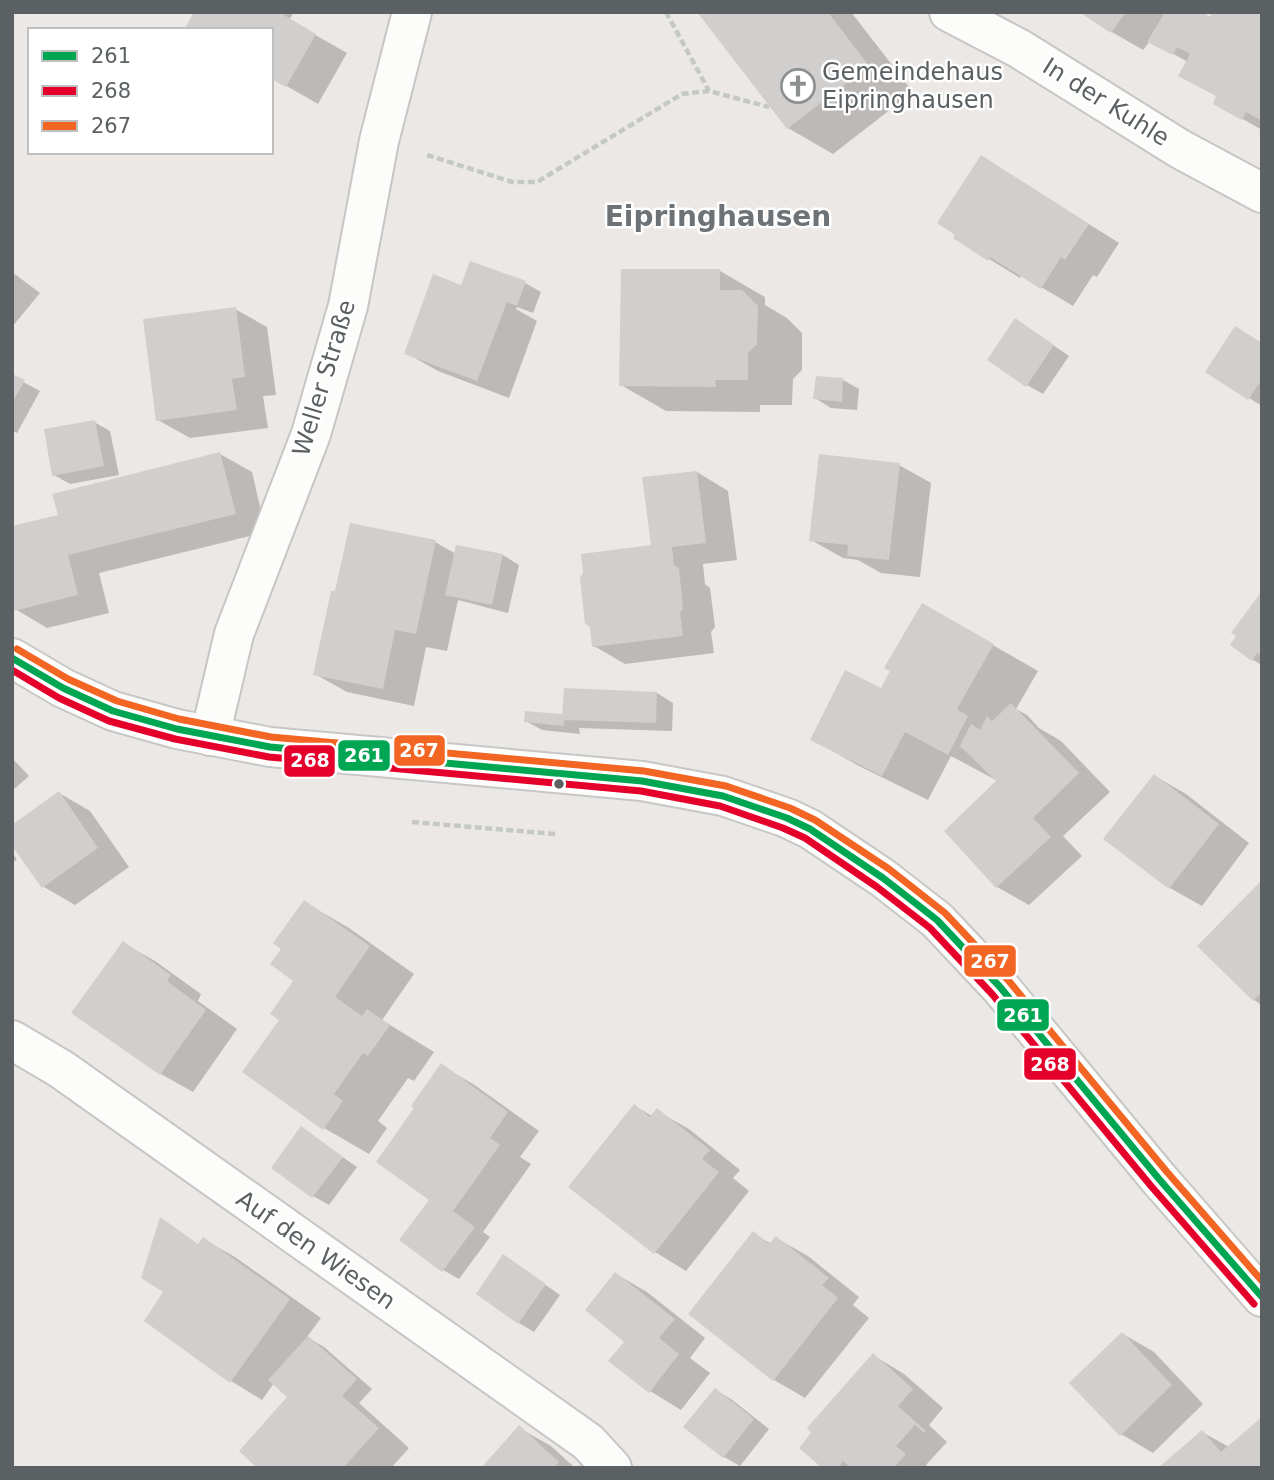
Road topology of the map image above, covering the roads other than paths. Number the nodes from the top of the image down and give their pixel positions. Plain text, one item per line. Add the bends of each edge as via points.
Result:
1 (412, 12) edge
2 (949, 12) edge
3 (1262, 193) edge
4 (12, 658) edge
5 (210, 736) junction
6 (12, 1041) edge
7 (1262, 1297) edge
8 (612, 1468) edge

1 - 5 street, Weller Straße via 379,141 348,306 311,434 234,634
2 - 3 street, In der Kuhle via 1020,49 1180,149
4 - 5 street via 113,711
5 - 7 street via 270,747 642,781 723,796 810,829 883,878 945,928
6 - 8 street, Auf den Wiesen via 61,1069 577,1434

